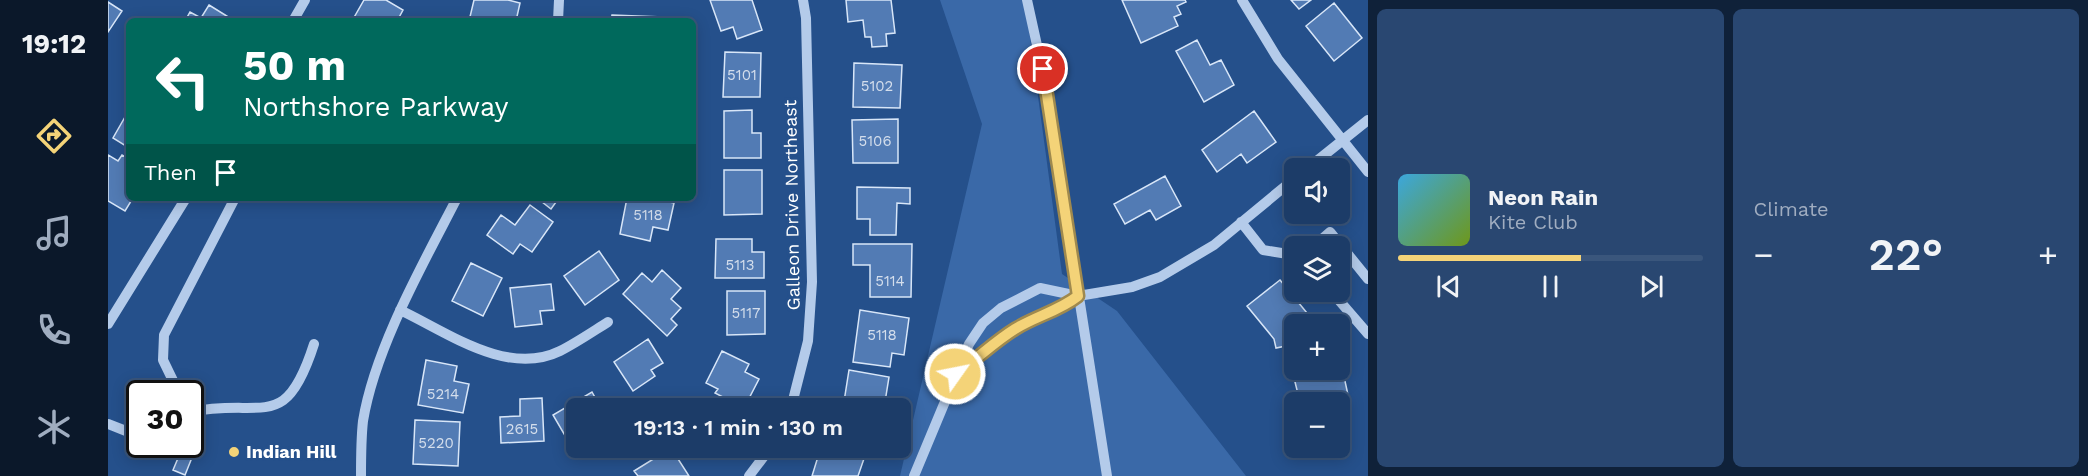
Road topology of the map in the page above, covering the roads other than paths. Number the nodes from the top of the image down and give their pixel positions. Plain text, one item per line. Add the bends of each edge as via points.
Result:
1 (305, 0) edge
2 (559, 0) edge
3 (803, 0) edge
4 (1027, 0) edge
5 (1242, 0) edge
6 (294, 18) edge
7 (558, 18) edge
8 (1368, 120) edge
9 (1343, 140) junction
10 (1320, 158) edge
11 (1368, 172) edge
12 (1284, 187) edge
13 (184, 201) edge
14 (233, 201) edge
15 (455, 201) edge
16 (1241, 222) junction
17 (1284, 253) edge
18 (1350, 257) edge
19 (1368, 279) edge
20 (1078, 296) junction
21 (1340, 302) edge
22 (400, 310) junction
23 (608, 322) dead end
24 (108, 324) edge
25 (1368, 334) edge
26 (314, 344) dead end
27 (955, 374) junction
28 (173, 380) edge
29 (794, 398) edge
30 (204, 410) edge
31 (108, 424) edge
32 (126, 431) edge
33 (762, 458) edge
34 (361, 476) edge
35 (748, 476) edge
36 (914, 476) edge
37 (1107, 476) edge

1 - 6 street
2 - 7 street
3 - 29 street, Galleon Drive Northeast via 812,282 808,341
4 - 20 street via 1046,86
5 - 9 street via 1278,59
8 - 9 street
9 - 10 street
9 - 11 street
12 - 16 street
13 - 24 street
14 - 28 street via 164,335 164,360
15 - 22 street
16 - 17 street via 1263,250
16 - 20 street via 1160,278
18 - 19 street
20 - 27 street via 1017,328
20 - 27 street via 1040,288 1018,297 983,323
20 - 37 street
21 - 25 street
22 - 23 street via 497,355 529,359 559,352
22 - 34 street via 370,392 362,431
26 - 30 street via 301,382 276,406
27 - 36 street
31 - 32 street
33 - 35 street

